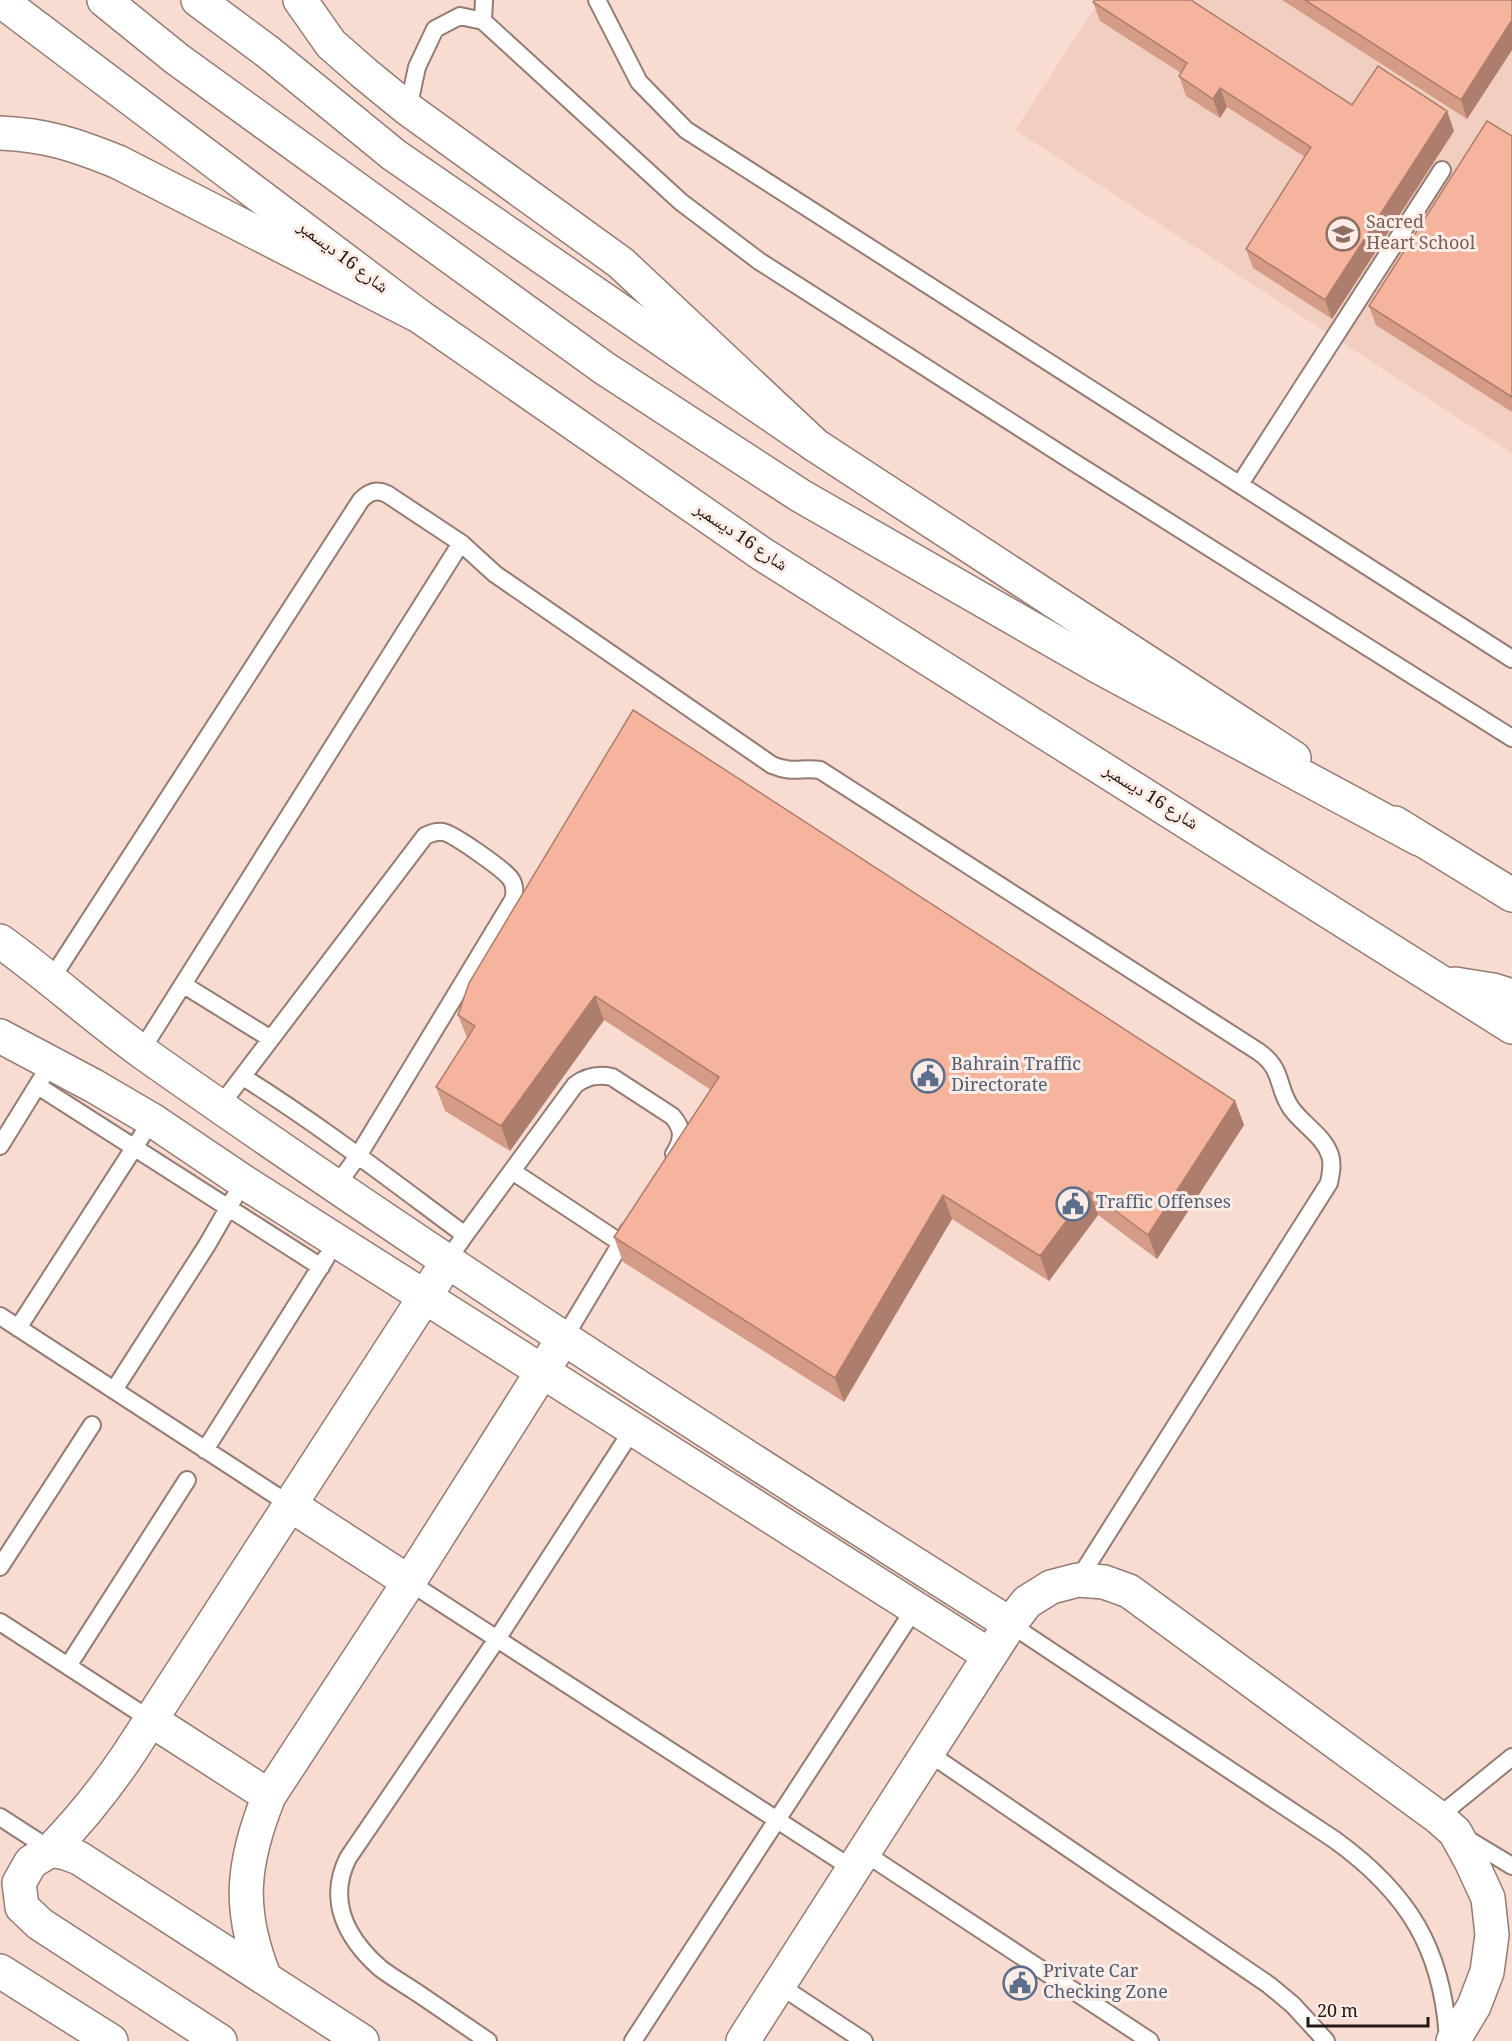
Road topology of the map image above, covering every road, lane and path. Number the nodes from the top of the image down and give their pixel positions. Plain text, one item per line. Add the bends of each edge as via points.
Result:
1 (0, 0) edge
2 (104, 0) edge
3 (198, 0) edge
4 (300, 0) edge
5 (484, 0) edge
6 (597, 0) edge
7 (483, 21) junction
8 (408, 109) junction
9 (0, 133) edge
10 (1442, 170) dead end
11 (419, 316) junction
12 (814, 445) junction
13 (1240, 484) junction
14 (461, 543) junction
15 (1512, 658) edge
16 (1512, 738) edge
17 (1419, 839) junction
18 (1512, 895) edge
19 (0, 941) edge
20 (50, 981) junction
21 (1442, 982) junction
22 (184, 985) junction
23 (1512, 996) edge
24 (1512, 1027) edge
25 (0, 1036) edge
26 (271, 1039) junction
27 (141, 1051) junction
28 (45, 1074) junction
29 (243, 1077) junction
30 (220, 1106) junction
31 (152, 1120) junction
32 (0, 1146) edge
33 (191, 1146) junction
34 (135, 1148) junction
35 (358, 1156) junction
36 (667, 1167) edge
37 (513, 1171) junction
38 (337, 1185) junction
39 (236, 1194) junction
40 (638, 1214) edge
41 (621, 1243) junction
42 (456, 1248) junction
43 (329, 1253) junction
44 (424, 1296) junction
45 (0, 1317) edge
46 (18, 1328) junction
47 (564, 1338) junction
48 (542, 1372) junction
49 (114, 1390) junction
50 (92, 1425) dead end
51 (633, 1429) junction
52 (205, 1450) junction
53 (187, 1480) dead end
54 (795, 1487) junction
55 (289, 1504) junction
56 (775, 1519) junction
57 (0, 1567) edge
58 (1078, 1580) junction
59 (409, 1582) junction
60 (915, 1608) junction
61 (0, 1622) edge
62 (1010, 1624) junction
63 (497, 1639) junction
64 (989, 1655) junction
65 (68, 1666) junction
66 (151, 1720) junction
67 (927, 1752) junction
68 (1512, 1757) edge
69 (269, 1796) junction
70 (0, 1817) edge
71 (777, 1820) junction
72 (1447, 1824) junction
73 (51, 1850) junction
74 (858, 1860) junction
75 (1512, 1866) edge
76 (0, 1971) edge
77 (265, 1978) junction
78 (779, 1985) junction
79 (111, 2041) edge
80 (220, 2041) edge
81 (363, 2041) edge
82 (488, 2041) edge
83 (633, 2041) edge
84 (742, 2041) edge
85 (864, 2041) edge
86 (1150, 2041) edge
87 (1326, 2041) edge
88 (1448, 2041) edge
89 (1453, 2041) edge

1 - 11 street, شارع 16 ديسمبر
2 - 17 street via 177,59 595,361 801,496 1100,667
3 - 12 street via 394,155
4 - 8 street via 331,44
5 - 7 lane
6 - 13 lane via 639,81 686,130
7 - 8 lane via 460,16 435,29 417,67
7 - 16 lane via 681,202 759,261
8 - 12 street via 621,263
9 - 11 street via 32,135 76,145 118,162
10 - 13 lane
11 - 21 street, شارع 16 ديسمبر via 762,554
12 - 17 street
13 - 15 lane
14 - 20 lane via 387,494 373,491 366,495
14 - 22 lane
14 - 58 lane via 495,574 772,765 792,771 820,770 1259,1052 1276,1069 1291,1108 1325,1145 1331,1158 1329,1183
17 - 18 street
19 - 20 street
20 - 27 street
21 - 23 street
21 - 24 street, شارع 16 ديسمبر
22 - 26 lane
22 - 27 lane
25 - 28 street
26 - 29 lane
26 - 35 lane via 426,836 434,831 449,834 510,878 515,892 513,900
27 - 30 street
28 - 31 street
28 - 32 lane
28 - 34 lane
29 - 30 lane
29 - 35 lane
30 - 33 street
30 - 38 street
31 - 33 street
31 - 34 lane
33 - 39 street
34 - 39 lane
34 - 46 lane
35 - 38 lane
35 - 42 lane
36 - 37 lane via 681,1140 678,1122 612,1077 602,1075 575,1085
37 - 41 lane
37 - 42 lane
38 - 42 street
39 - 43 street
39 - 49 lane
40 - 41 lane
41 - 47 lane
42 - 44 street
42 - 47 street
43 - 44 street
43 - 52 lane
44 - 48 street
44 - 55 street
45 - 46 lane
46 - 49 lane
47 - 48 street
47 - 54 street
48 - 51 street
48 - 59 street
49 - 52 lane
50 - 57 lane
51 - 56 street
51 - 63 lane
52 - 55 lane
53 - 65 lane
54 - 56 street
54 - 62 street
55 - 59 street
55 - 66 street
56 - 60 street
58 - 62 street via 1051,1587 1027,1602
58 - 72 street via 1104,1581 1129,1591
59 - 63 lane
59 - 69 street
60 - 64 street
60 - 71 lane
61 - 65 lane
62 - 64 street
62 - 88 lane via 1364,1861 1410,1914 1427,1945 1439,1978
63 - 71 lane
63 - 82 lane via 348,1858 338,1888 344,1920 380,1968
64 - 67 street
65 - 66 lane
66 - 69 street
66 - 73 street via 105,1788
67 - 74 street
67 - 87 lane via 1269,1985
68 - 72 lane
69 - 77 street via 249,1854 245,1886 253,1950
70 - 73 lane
71 - 74 lane
71 - 83 lane
72 - 75 lane
72 - 89 street via 1472,1862 1488,1898 1492,1935 1487,1972 1474,2006
73 - 77 street via 79,1858
73 - 80 street via 31,1862 19,1883 22,1907 40,1924
74 - 78 street
74 - 86 lane
76 - 79 street
77 - 81 street
78 - 84 street
78 - 85 lane

